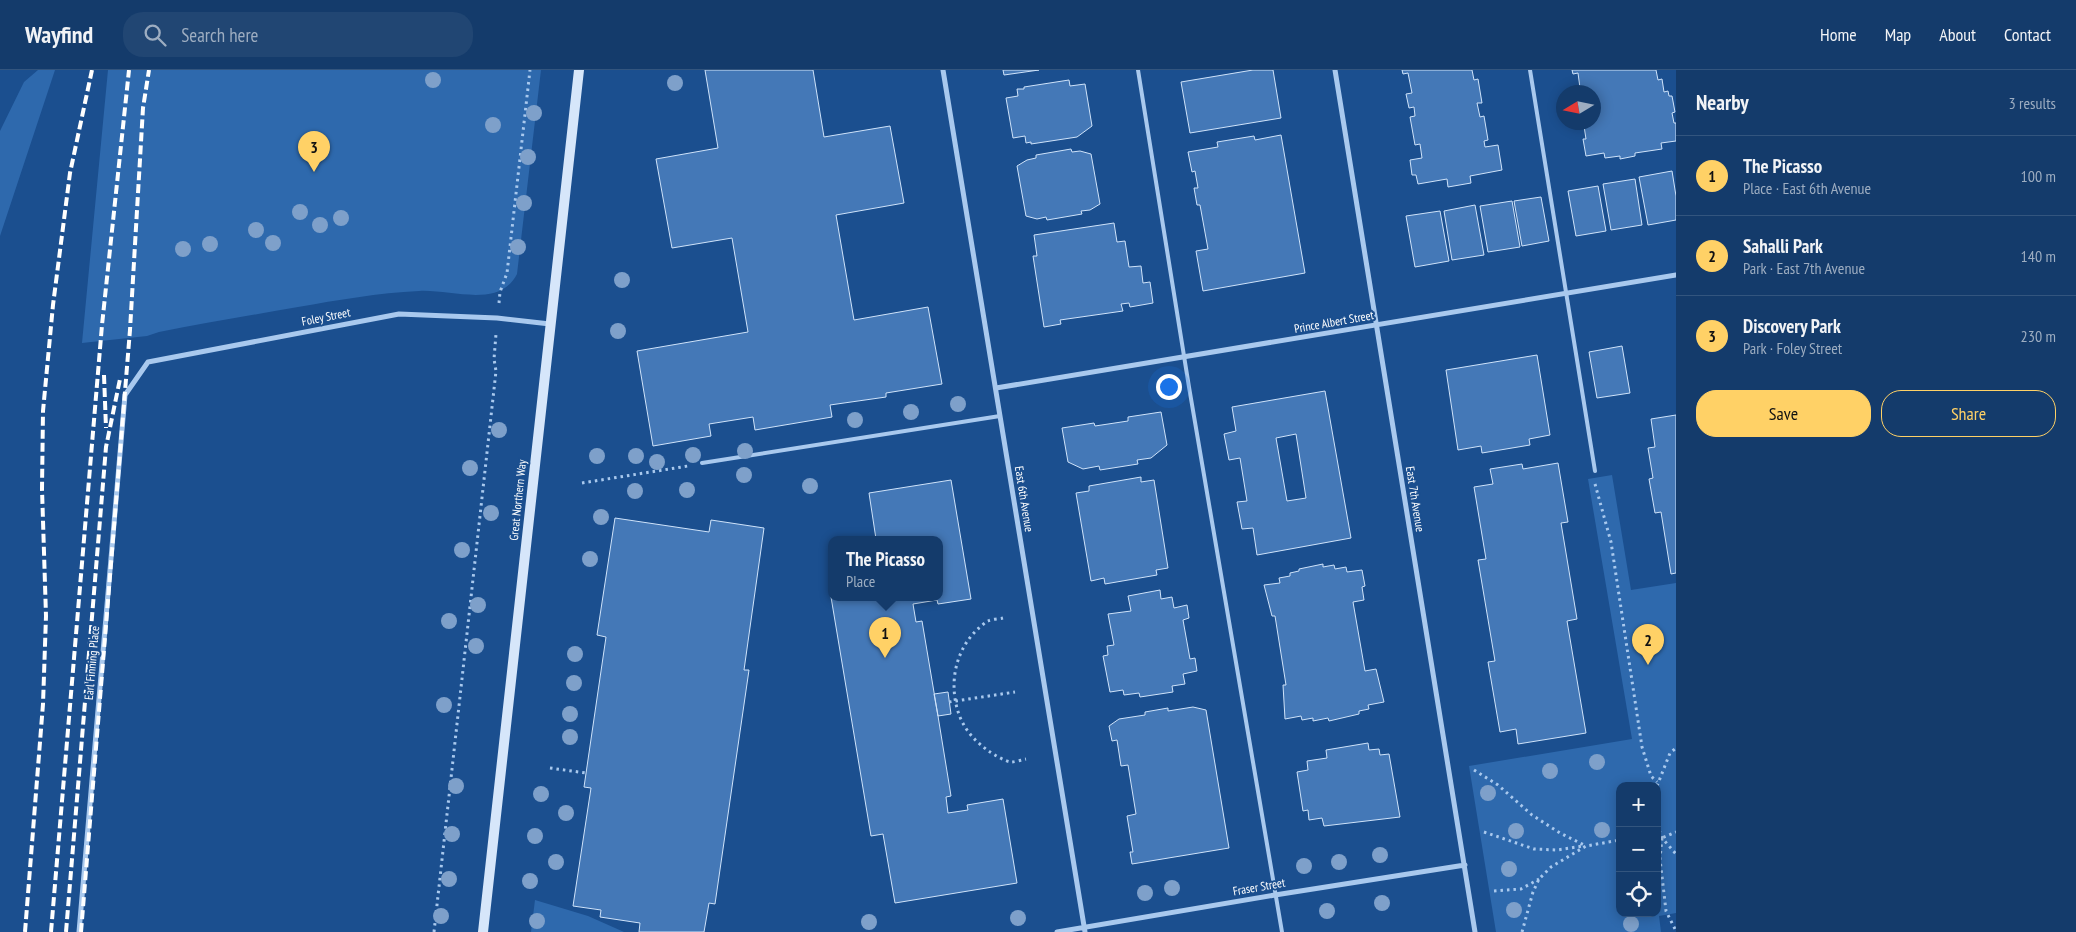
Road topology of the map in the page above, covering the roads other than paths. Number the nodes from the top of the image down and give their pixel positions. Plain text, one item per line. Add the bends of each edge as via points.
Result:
1 (579, 70) edge
2 (943, 70) edge
3 (1138, 70) edge
4 (1334, 70) edge
5 (1530, 70) edge
6 (1676, 275) edge
7 (1567, 293) junction
8 (550, 324) junction
9 (1376, 326) junction
10 (1184, 358) junction
11 (996, 388) junction
12 (125, 395) joint
13 (1000, 416) junction
14 (702, 463) road end
15 (1595, 471) road end
16 (1465, 865) junction
17 (1275, 894) junction
18 (1085, 930) edge
19 (79, 932) edge
20 (483, 932) edge
21 (1057, 932) edge
22 (1282, 932) edge
23 (1475, 932) edge

1 - 8 main road, Great Northern Way
2 - 11 street, East 6th Avenue
3 - 10 lane
4 - 9 street, East 7th Avenue
5 - 7 lane
6 - 7 street, Prince Albert Street
7 - 9 street, Prince Albert Street
7 - 15 lane
8 - 12 street, Foley Street via 497,318 398,314 148,362
8 - 20 main road, Great Northern Way
9 - 10 street, Prince Albert Street
9 - 16 street, East 7th Avenue
10 - 11 street, Prince Albert Street
10 - 17 lane
11 - 13 street, East 6th Avenue
12 - 19 street, Earl Finning Place
13 - 14 lane
13 - 18 street, East 6th Avenue
16 - 17 street, Fraser Street
16 - 23 street, East 7th Avenue
17 - 18 street, Fraser Street
17 - 22 lane
18 - 21 street, Fraser Street

